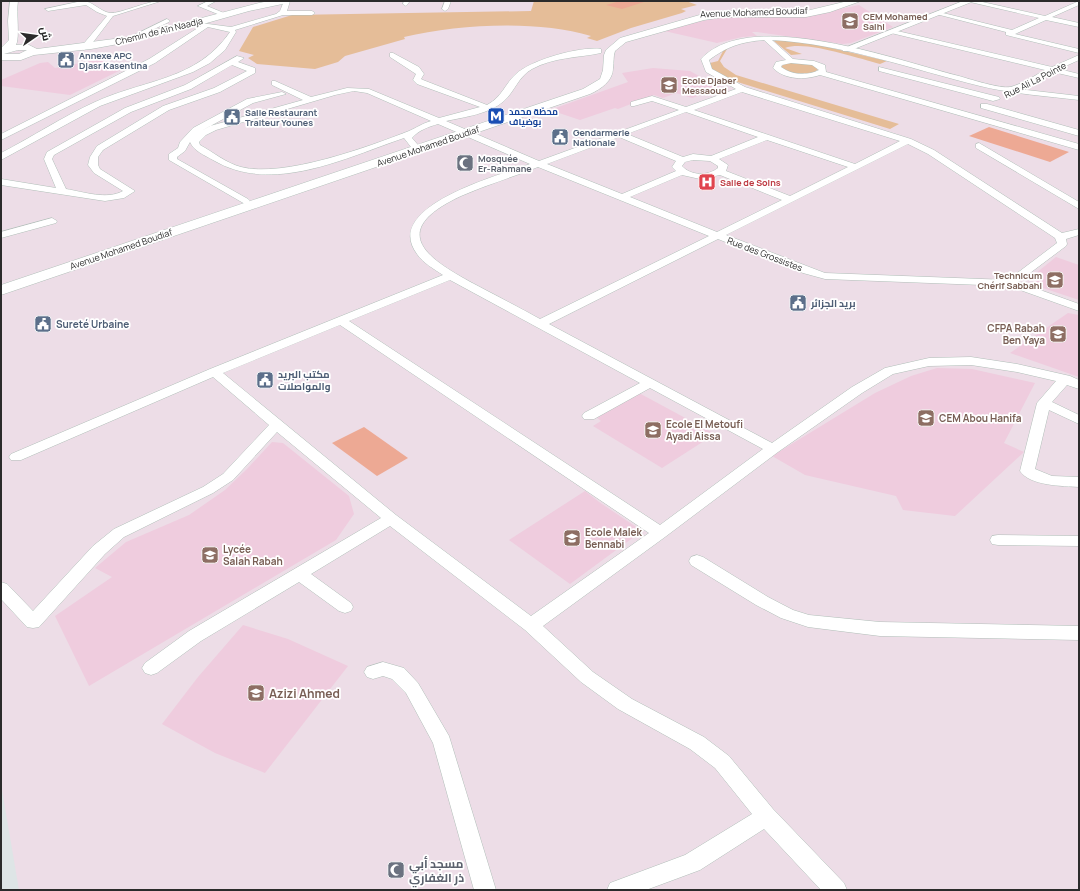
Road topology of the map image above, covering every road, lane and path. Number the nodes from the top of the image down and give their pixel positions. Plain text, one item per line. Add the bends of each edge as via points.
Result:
1 (14, 1) edge
2 (21, 1) edge
3 (141, 1) edge
4 (213, 1) edge
5 (284, 1) edge
6 (287, 1) edge
7 (448, 1) edge
8 (844, 1) edge
9 (856, 1) edge
10 (86, 2) edge
11 (155, 2) edge
12 (268, 2) edge
13 (965, 2) edge
14 (1079, 3) edge
15 (48, 9) dead end
16 (445, 9) dead end
17 (282, 13) junction
18 (312, 13) dead end
19 (222, 14) junction
20 (939, 14) junction
21 (111, 15) junction
22 (1045, 18) junction
23 (167, 21) dead end
24 (195, 23) junction
25 (208, 25) junction
26 (1079, 25) edge
27 (231, 29) junction
28 (893, 32) junction
29 (1012, 32) junction
30 (766, 38) junction
31 (127, 40) junction
32 (84, 48) junction
33 (846, 49) junction
34 (32, 50) junction
35 (598, 51) junction
36 (1079, 51) edge
37 (220, 52) junction
38 (3, 53) edge
39 (393, 55) dead end
40 (15, 58) junction
41 (1079, 58) edge
42 (1, 61) edge
43 (791, 61) junction
44 (233, 63) junction
45 (882, 69) dead end
46 (1053, 70) junction
47 (820, 73) junction
48 (1079, 76) edge
49 (275, 83) dead end
50 (742, 88) junction
51 (1010, 90) junction
52 (282, 94) dead end
53 (1058, 95) junction
54 (1079, 98) edge
55 (310, 100) junction
56 (1079, 101) edge
57 (990, 102) junction
58 (634, 104) dead end
59 (486, 107) junction
60 (683, 109) junction
61 (438, 121) junction
62 (413, 132) junction
63 (462, 132) junction
64 (1079, 133) edge
65 (619, 134) junction
66 (768, 135) junction
67 (1, 137) edge
68 (908, 141) junction
69 (414, 144) junction
70 (979, 146) dead end
71 (1079, 147) edge
72 (1, 157) edge
73 (712, 159) junction
74 (682, 160) junction
75 (540, 165) junction
76 (856, 167) junction
77 (682, 172) junction
78 (720, 172) junction
79 (1, 182) edge
80 (62, 190) junction
81 (623, 197) junction
82 (791, 200) junction
83 (244, 201) junction
84 (1079, 206) edge
85 (52, 221) dead end
86 (1079, 232) edge
87 (1, 235) edge
88 (719, 236) junction
89 (1060, 237) junction
90 (451, 276) junction
91 (1, 283) edge
92 (1010, 283) junction
93 (1, 290) edge
94 (1079, 308) edge
95 (341, 321) junction
96 (540, 324) junction
97 (214, 372) junction
98 (1065, 379) junction
99 (649, 383) junction
100 (1079, 385) edge
101 (1044, 403) junction
102 (589, 416) dead end
103 (1079, 420) edge
104 (277, 424) junction
105 (773, 449) junction
106 (16, 456) dead end
107 (1079, 482) edge
108 (391, 519) junction
109 (660, 533) junction
110 (998, 540) dead end
111 (1079, 541) edge
112 (697, 561) dead end
113 (300, 574) junction
114 (1, 588) edge
115 (345, 607) dead end
116 (531, 625) junction
117 (1079, 633) edge
118 (151, 668) dead end
119 (373, 672) dead end
120 (766, 816) junction
121 (485, 890) edge
122 (618, 890) edge
123 (836, 890) edge

1 - 38 main road via 12,20 15,38
2 - 34 main road via 20,20 24,44
3 - 11 street
4 - 19 street via 201,6
5 - 12 main road, Chemin de Aïn Naadja
6 - 17 street
7 - 16 street
8 - 35 main road, Avenue Mohamed Boudiaf via 804,11 695,15 614,39
9 - 63 main road, Avenue Mohamed Boudiaf via 806,14 724,14 702,17 623,40 608,53 608,71 604,80 591,90
10 - 15 street
10 - 21 street
11 - 21 street
12 - 19 main road, Chemin de Aïn Naadja
13 - 20 street
13 - 22 street
14 - 22 street
17 - 18 street
17 - 27 street
19 - 24 main road, Chemin de Aïn Naadja
20 - 28 street
20 - 29 street
21 - 32 street
22 - 26 street
22 - 29 street
23 - 31 street
24 - 25 street
24 - 31 main road, Chemin de Aïn Naadja
25 - 27 street
25 - 67 street via 152,61
27 - 37 street via 233,32
28 - 33 street
28 - 46 street
29 - 36 street via 1008,34
30 - 33 street via 807,41
30 - 43 street
30 - 50 street via 727,45 705,59 709,70
31 - 32 main road, Chemin de Aïn Naadja
32 - 34 main road, Chemin de Aïn Naadja
33 - 51 street
34 - 38 main road
34 - 40 main road
35 - 59 street, Avenue Mohamed Boudiaf via 563,54 540,63 521,73 501,99
35 - 63 main road, Avenue Mohamed Boudiaf via 599,71 586,85
37 - 44 street via 240,57
37 - 72 street via 175,77 97,104
38 - 40 main road
39 - 59 street via 416,69 420,74 417,80 420,82 441,87
40 - 42 main road
41 - 46 street, Rue Ali La Pointe
43 - 47 street via 819,65 823,70
43 - 47 street via 778,64 777,68 790,74
44 - 80 street via 188,87 128,110 50,154 48,159
44 - 80 street via 252,71 217,90 166,108 100,148 93,164 97,171 130,191 126,194 105,198
45 - 57 street
46 - 48 street
46 - 51 street, Rue Ali La Pointe
47 - 71 street
49 - 55 street
50 - 60 street
50 - 68 street
51 - 53 street
51 - 57 street, Rue Ali La Pointe via 1007,95
52 - 83 street via 250,101 196,130 183,144 182,149 172,156 173,160
53 - 54 street
53 - 56 street
55 - 61 street, Rue des Grossistes via 348,90 364,89
55 - 62 street, Rue des Grossistes via 213,128 194,142 197,147 237,169 265,172 301,168
57 - 64 street
58 - 60 street via 652,98
59 - 61 street, Avenue Mohamed Boudiaf
60 - 65 street
60 - 66 street
61 - 62 street, Avenue Mohamed Boudiaf
61 - 63 street, Rue des Grossistes
62 - 69 street, Avenue Mohamed Boudiaf via 408,138
63 - 69 main road, Avenue Mohamed Boudiaf
63 - 75 street, Rue des Grossistes
63 - 93 main road, Avenue Mohamed Boudiaf
65 - 74 street
65 - 75 street
66 - 73 street
66 - 76 street
68 - 76 street
68 - 89 street via 930,152
69 - 83 main road, Avenue Mohamed Boudiaf
70 - 84 street
73 - 74 street via 693,157
73 - 78 street via 723,165
74 - 77 street via 677,164
75 - 81 street, Rue des Grossistes
75 - 90 street via 458,194 428,211 414,234 417,247 427,259
76 - 82 street
77 - 78 street via 706,176
77 - 81 street
78 - 82 street
79 - 80 street
81 - 88 street, Rue des Grossistes
82 - 88 street
83 - 91 main road, Avenue Mohamed Boudiaf
85 - 87 street
86 - 89 street
88 - 92 street, Rue des Grossistes via 825,276
88 - 96 street
89 - 92 street via 1062,244
90 - 95 street
90 - 96 street
92 - 94 street, Rue des Grossistes
95 - 97 street
95 - 109 street
96 - 99 street
97 - 104 street
97 - 106 street
98 - 100 street
98 - 101 street
98 - 105 street via 971,361 929,362 889,371
99 - 102 street
99 - 105 street
101 - 103 street
101 - 107 street via 1027,471 1036,478 1047,481
104 - 108 street
104 - 114 street via 228,477 208,490 119,533 99,550 33,622
105 - 109 street
108 - 113 street
108 - 116 street
109 - 116 street
110 - 111 street
112 - 117 street via 762,601 787,614 808,620 880,629
113 - 115 street
113 - 118 street via 194,636
116 - 120 street via 587,677 625,704 697,743 722,762
119 - 121 street via 383,669 398,673 412,688 442,742
120 - 122 street via 692,864
120 - 123 street

